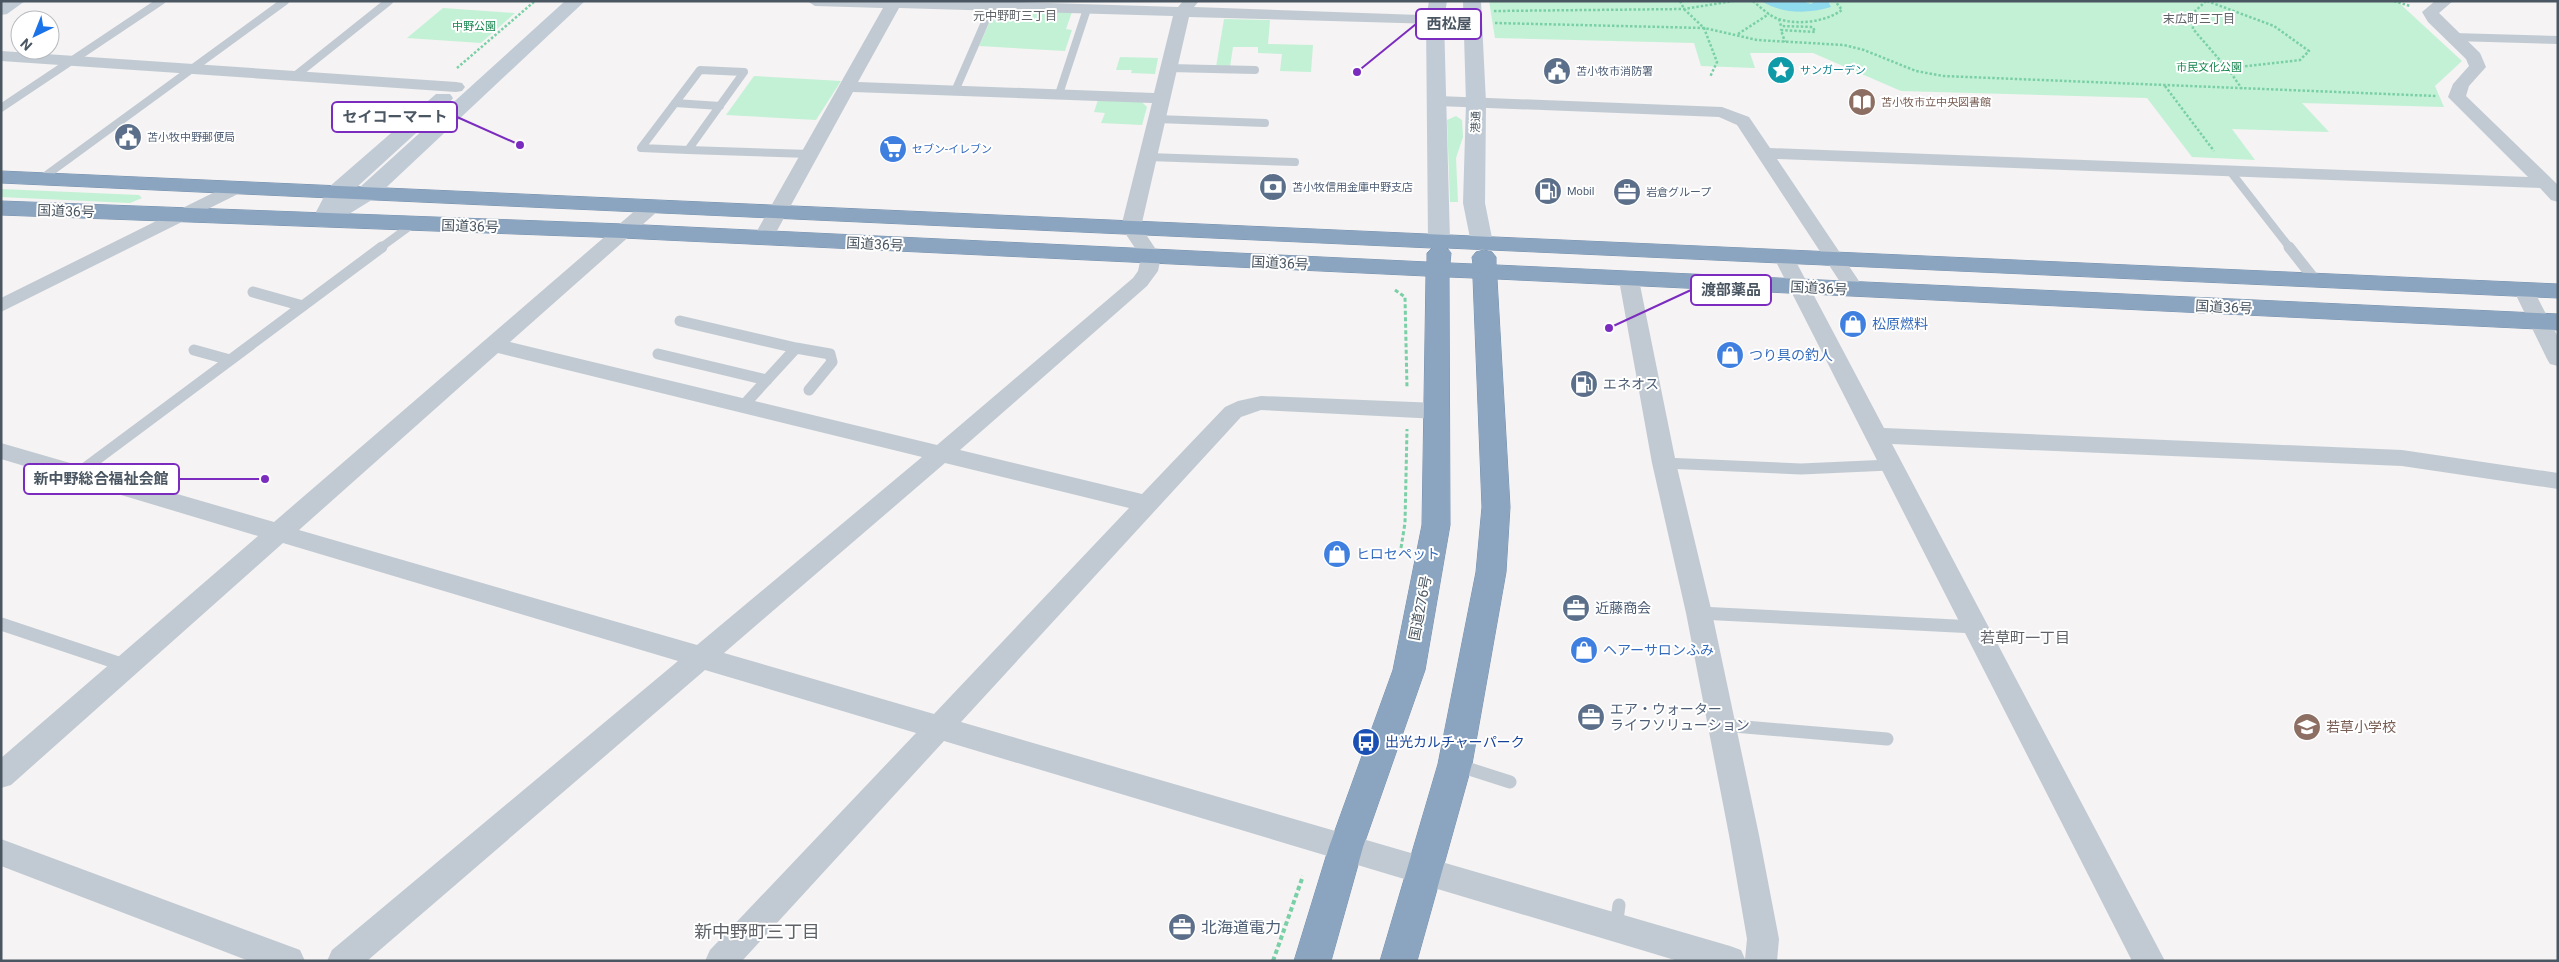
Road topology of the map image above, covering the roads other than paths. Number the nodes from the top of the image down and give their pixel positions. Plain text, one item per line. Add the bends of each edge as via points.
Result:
1 (16, 1) edge
2 (162, 1) edge
3 (284, 1) edge
4 (389, 1) edge
5 (552, 1) edge
6 (576, 1) edge
7 (815, 1) edge
8 (2445, 1) edge
9 (894, 2) edge
10 (992, 6) junction
11 (1186, 7) edge
12 (1087, 9) junction
13 (1, 10) edge
14 (1437, 10) edge
15 (1471, 11) edge
16 (2452, 37) junction
17 (2558, 40) edge
18 (1, 56) edge
19 (71, 60) junction
20 (1169, 68) junction
21 (192, 69) junction
22 (1255, 70) dead end
23 (295, 76) junction
24 (446, 86) junction
25 (846, 87) junction
26 (955, 91) junction
27 (1058, 94) junction
28 (1162, 98) junction
29 (1438, 101) junction
30 (675, 103) junction
31 (1476, 103) junction
32 (720, 106) junction
33 (1, 108) edge
34 (1157, 119) junction
35 (1265, 122) dead end
36 (688, 150) junction
37 (1766, 153) junction
38 (810, 154) junction
39 (1148, 157) junction
40 (1295, 162) dead end
41 (2230, 171) junction
42 (1, 177) edge
43 (41, 178) junction
44 (2544, 183) junction
45 (234, 188) junction
46 (337, 192) junction
47 (366, 193) junction
48 (2558, 196) edge
49 (652, 206) junction
50 (1, 208) edge
51 (778, 211) junction
52 (179, 216) junction
53 (323, 220) junction
54 (413, 224) junction
55 (1131, 227) junction
56 (623, 232) junction
57 (763, 238) junction
58 (1439, 241) junction
59 (1482, 243) junction
60 (1782, 256) junction
61 (1151, 257) junction
62 (1833, 258) junction
63 (1438, 271) junction
64 (1486, 274) junction
65 (1629, 280) junction
66 (2314, 280) junction
67 (1798, 287) junction
68 (2522, 289) junction
69 (1855, 290) junction
70 (2558, 291) edge
71 (253, 292) dead end
72 (1, 306) edge
73 (304, 306) junction
74 (680, 321) dead end
75 (2549, 322) edge
76 (493, 345) junction
77 (796, 348) junction
78 (194, 350) dead end
79 (658, 354) dead end
80 (2558, 359) edge
81 (230, 360) junction
82 (767, 380) junction
83 (808, 390) dead end
84 (743, 406) junction
85 (1438, 411) junction
86 (1874, 435) junction
87 (1, 451) edge
88 (940, 455) junction
89 (1664, 463) junction
90 (1890, 465) junction
91 (77, 474) junction
92 (2558, 481) edge
93 (1147, 504) junction
94 (279, 533) junction
95 (1699, 613) junction
96 (1, 624) edge
97 (1975, 627) junction
98 (701, 657) junction
99 (127, 666) junction
100 (1720, 725) junction
101 (939, 727) junction
102 (1887, 739) dead end
103 (1455, 764) junction
104 (1, 776) edge
105 (1510, 782) dead end
106 (1346, 847) junction
107 (1, 852) edge
108 (1425, 870) junction
109 (290, 961) edge
110 (343, 961) edge
111 (721, 961) edge
112 (1312, 961) edge
113 (1398, 961) edge
114 (1730, 961) edge
115 (1761, 961) edge
116 (2149, 961) edge

1 - 13 street
2 - 19 lane
3 - 21 lane
4 - 23 lane
5 - 24 street
6 - 47 street
7 - 9 street
8 - 16 street via 2430,12
9 - 10 street
9 - 25 street
10 - 12 street
10 - 26 lane
11 - 12 street
11 - 14 street
11 - 20 street
12 - 27 lane
14 - 15 street
14 - 29 street
15 - 31 street, 港通
16 - 17 lane
16 - 44 street via 2474,57 2478,67 2460,85 2457,97
18 - 19 street
19 - 21 street
19 - 33 lane
20 - 22 lane
20 - 28 street
21 - 23 street
21 - 43 lane
23 - 24 street
24 - 46 street
25 - 26 street
25 - 38 street
26 - 27 street
27 - 28 street
28 - 34 street
29 - 31 street
29 - 58 street
30 - 32 lane
30 - 32 lane via 700,70 744,72
30 - 36 lane via 641,148
31 - 37 street via 1722,112 1743,121
31 - 59 street, 港通 via 1474,203
32 - 36 lane
34 - 35 lane
34 - 39 street
36 - 38 lane
37 - 41 street
37 - 62 street
38 - 51 street
39 - 40 lane
39 - 55 street
41 - 44 street
41 - 66 lane
42 - 43 highway, 国道36号
43 - 45 highway, 国道36号
44 - 48 street
45 - 46 highway, 国道36号
45 - 52 street
46 - 47 highway, 国道36号
46 - 53 street
47 - 49 highway, 国道36号
47 - 53 street
49 - 51 highway, 国道36号
49 - 56 street
50 - 52 highway, 国道36号
51 - 55 highway, 国道36号
51 - 57 street
52 - 53 highway, 国道36号
52 - 72 street
53 - 54 highway, 国道36号
54 - 56 highway, 国道36号
54 - 73 lane
55 - 58 highway, 国道36号
55 - 61 street
56 - 57 highway, 国道36号
56 - 76 street
57 - 61 highway, 国道36号
58 - 59 highway, 国道36号
58 - 63 highway, 国道276号
59 - 60 highway, 国道36号
59 - 64 highway
60 - 62 highway, 国道36号
60 - 67 street
61 - 63 highway, 国道36号
61 - 88 street via 1148,271 1140,282
62 - 66 highway, 国道36号
62 - 69 street
63 - 64 highway, 国道36号
63 - 85 highway, 国道276号
64 - 65 highway, 国道36号
64 - 103 highway via 1496,507 1491,572
65 - 67 highway, 国道36号
65 - 89 street
66 - 68 highway, 国道36号
67 - 69 highway, 国道36号
67 - 86 street
68 - 70 highway, 国道36号
68 - 75 street
69 - 75 highway, 国道36号
71 - 73 lane
73 - 81 lane
74 - 77 lane
75 - 80 street
76 - 84 street
76 - 94 street
77 - 82 lane
77 - 83 lane via 830,354 832,362
78 - 81 lane
79 - 82 lane
81 - 91 lane
82 - 84 lane
84 - 88 street
85 - 93 street via 1261,403 1246,406 1233,412
85 - 106 highway, 国道276号 via 1436,525 1409,670
86 - 90 street
86 - 92 street via 2402,458
87 - 91 street
88 - 93 street
88 - 98 street
89 - 90 lane via 1801,469
89 - 95 street
90 - 97 street
91 - 94 street
93 - 101 street
94 - 98 street
94 - 99 street
95 - 97 lane
95 - 100 street
96 - 99 lane
97 - 116 street
98 - 101 street
98 - 110 street
99 - 104 street
100 - 102 lane
100 - 115 street via 1763,939
101 - 106 street
101 - 111 street
103 - 105 lane
103 - 108 highway
106 - 108 street
106 - 112 highway, 国道276号
107 - 109 street
108 - 113 highway
108 - 114 street via 1618,916

